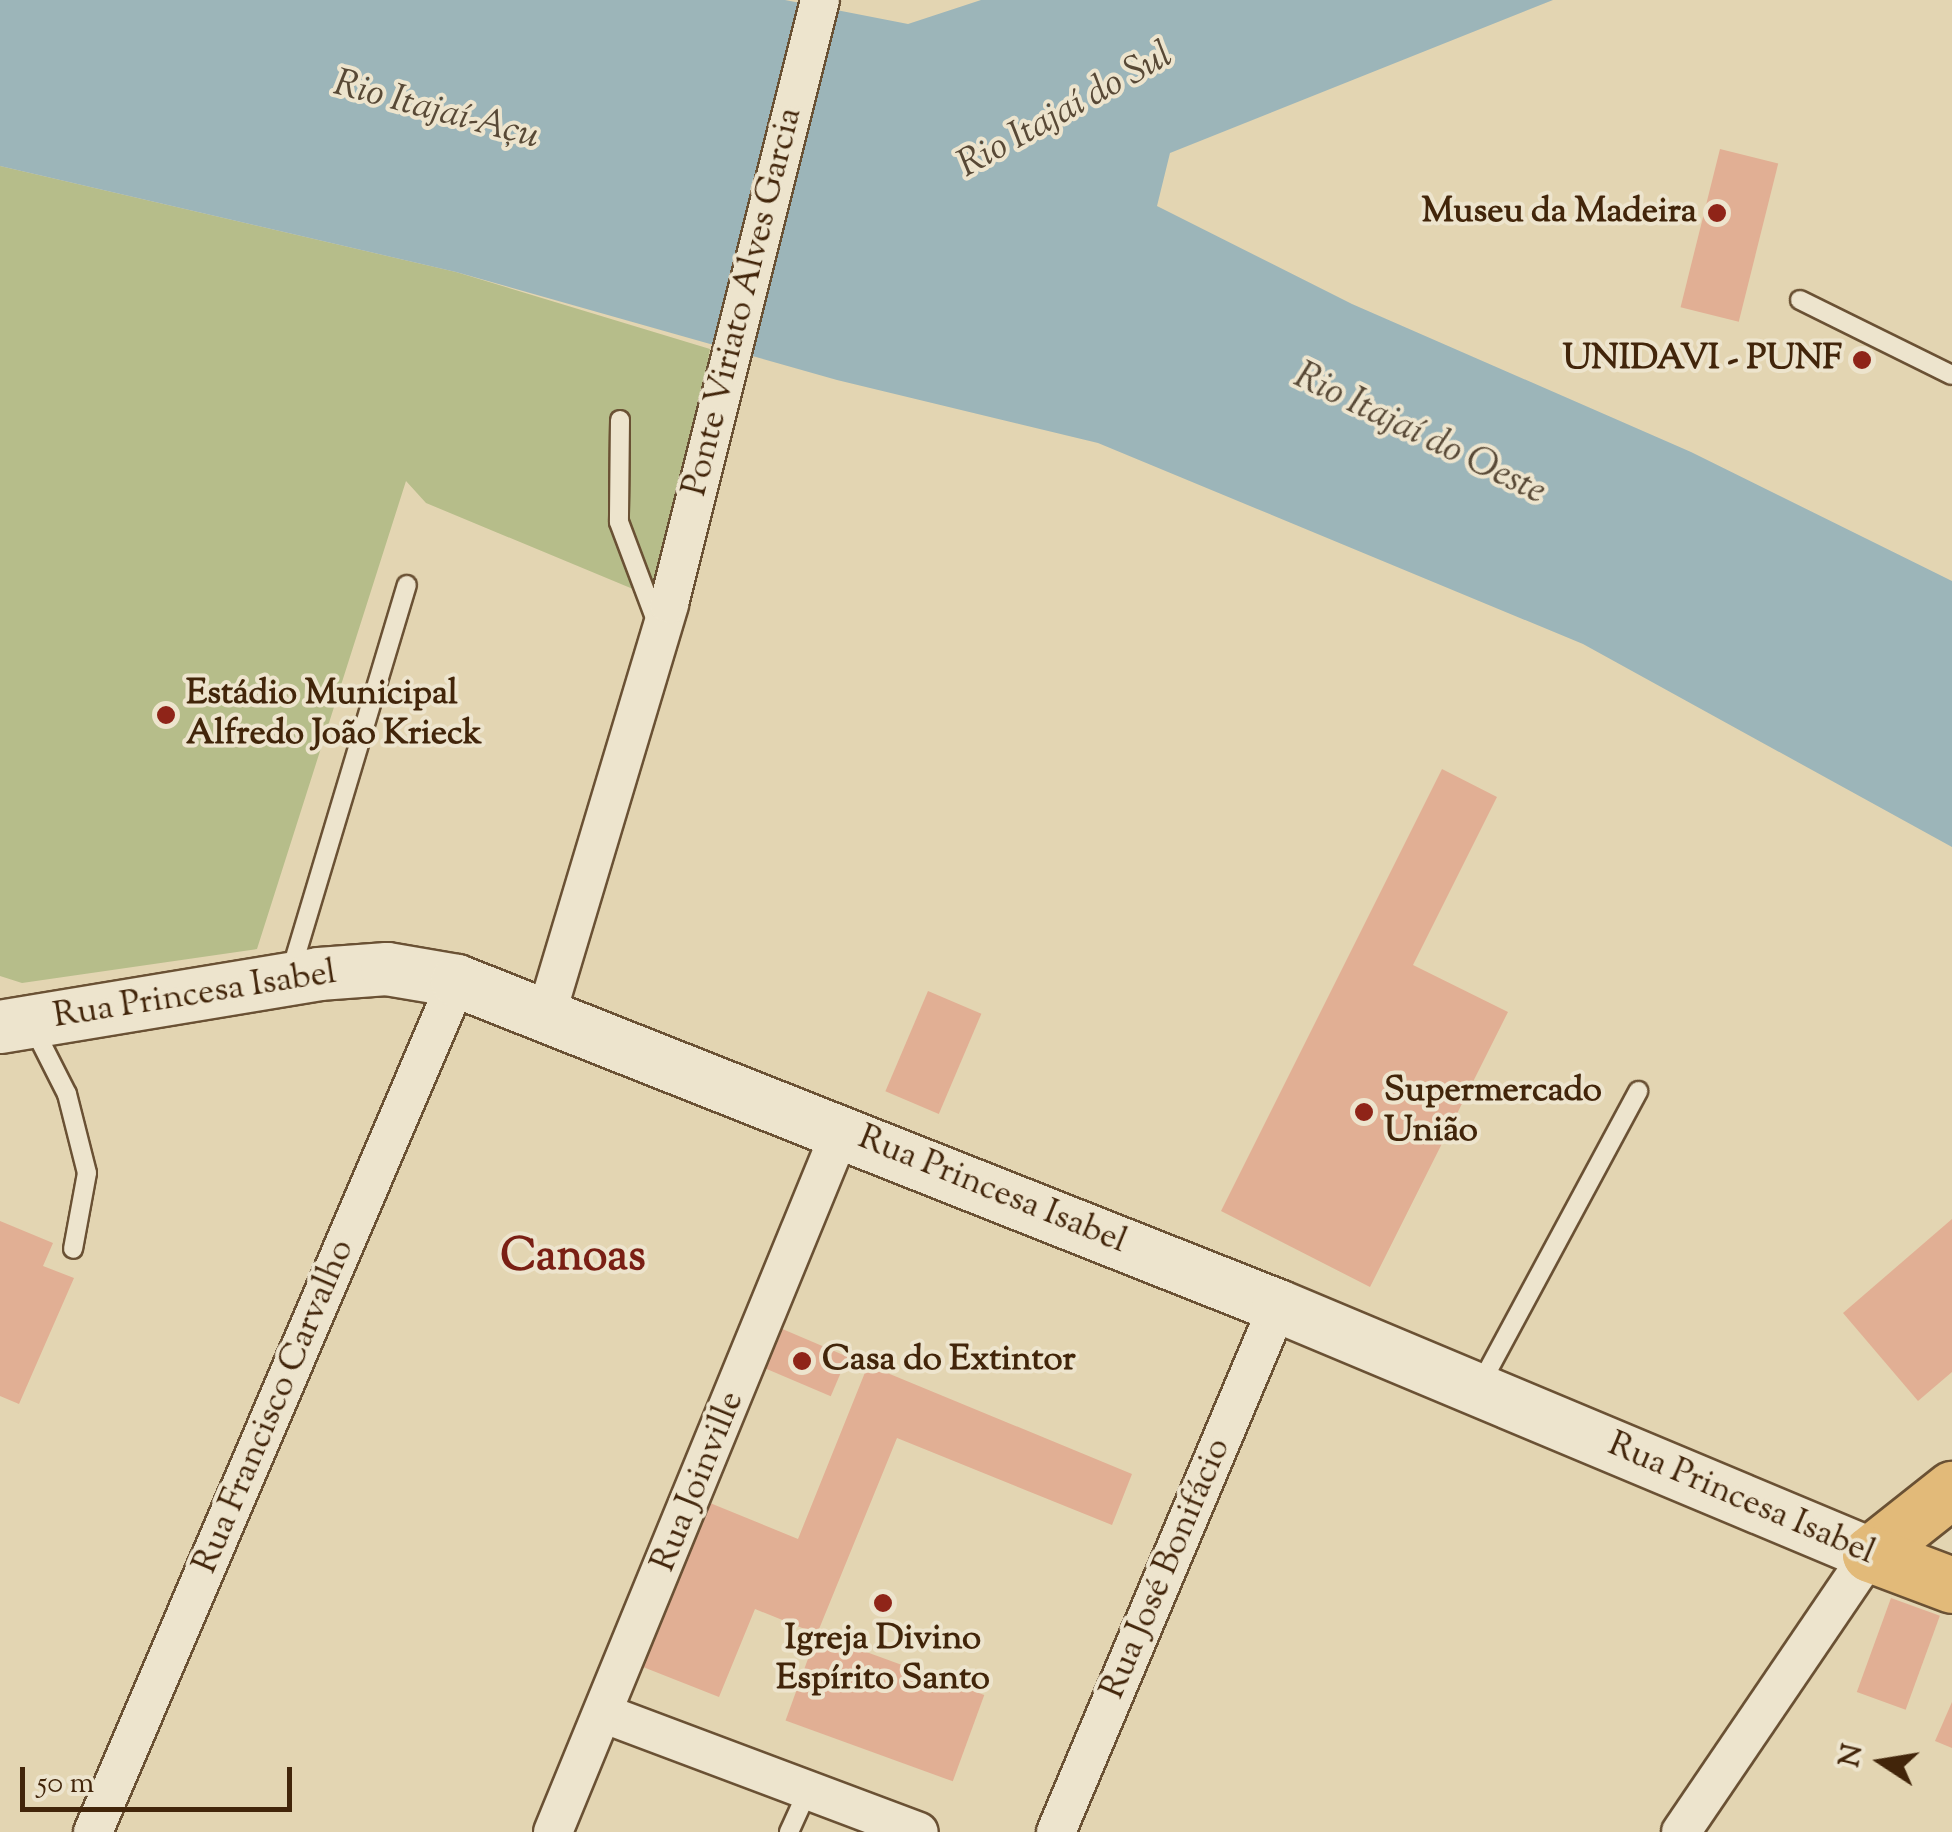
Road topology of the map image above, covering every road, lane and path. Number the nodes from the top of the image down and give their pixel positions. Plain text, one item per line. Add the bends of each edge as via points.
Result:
1 (820, 0) edge
2 (1800, 300) dead end
3 (1952, 375) edge
4 (620, 420) dead end
5 (407, 585) dead end
6 (664, 618) junction
7 (288, 981) junction
8 (456, 981) junction
9 (546, 1015) junction
10 (10, 1020) edge
11 (1638, 1091) dead end
12 (841, 1131) junction
13 (73, 1250) dead end
14 (1278, 1306) junction
15 (1477, 1390) junction
16 (1952, 1490) edge
17 (1870, 1554) junction
18 (1952, 1585) edge
19 (605, 1714) junction
20 (809, 1788) junction
21 (93, 1832) edge
22 (553, 1832) edge
23 (789, 1832) edge
24 (919, 1832) edge
25 (1056, 1832) edge
26 (1681, 1832) edge

1 - 6 street, Ponte Viriato Alves Garcia
2 - 3 lane
4 - 6 lane via 619,522
5 - 7 lane
6 - 9 street, Ponte Viriato Alves Garcia
7 - 8 street, Rua Princesa Isabel via 388,969
7 - 10 street, Rua Princesa Isabel
8 - 9 street, Rua Princesa Isabel
8 - 21 street, Rua Francisco Carvalho
9 - 12 street, Rua Princesa Isabel
10 - 13 lane via 67,1094 87,1173
11 - 15 lane
12 - 14 street, Rua Princesa Isabel
12 - 19 street, Rua Joinville
14 - 15 street, Rua Princesa Isabel
14 - 25 street, Rua José Bonifácio
15 - 17 street, Rua Princesa Isabel
16 - 17 main road
17 - 18 main road, Rua Princesa Isabel
17 - 26 street
19 - 20 street
19 - 22 street, Rua Joinville
20 - 23 lane
20 - 24 street

